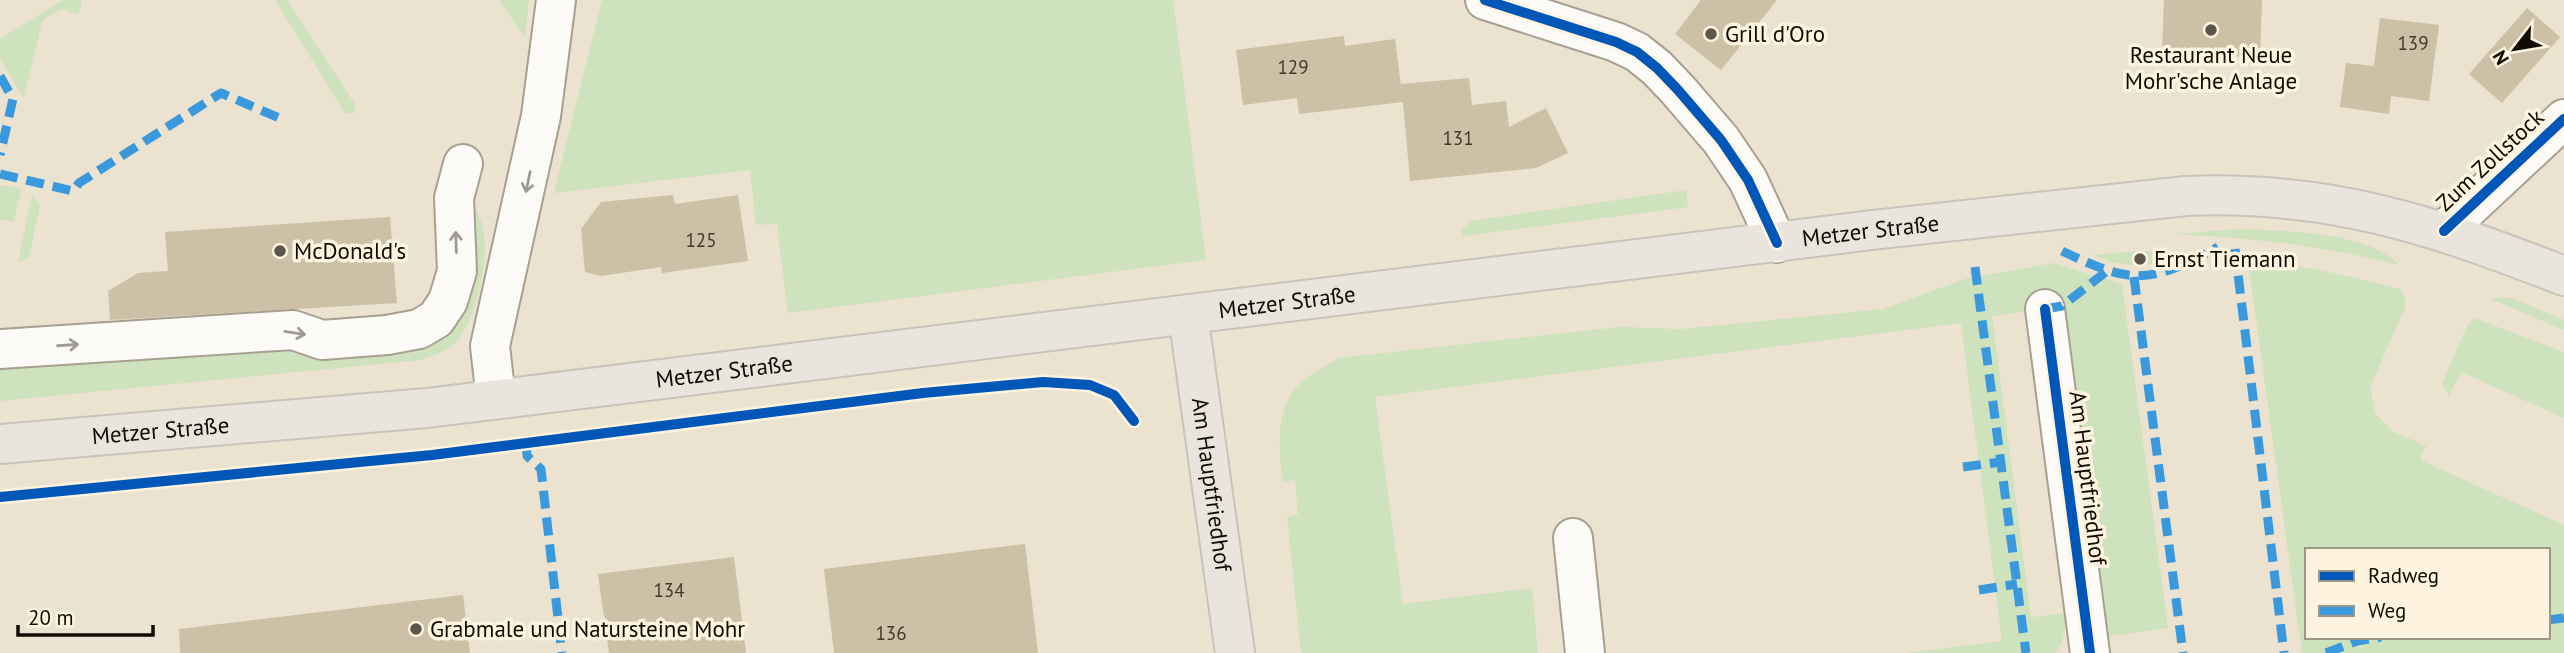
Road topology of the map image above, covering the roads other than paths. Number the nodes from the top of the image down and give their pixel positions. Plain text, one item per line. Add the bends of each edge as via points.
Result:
1 (556, 0) edge
2 (1485, 0) edge
3 (2564, 119) edge
4 (463, 164) dead end
5 (2444, 231) junction
6 (1777, 243) junction
7 (2564, 275) edge
8 (2045, 309) dead end
9 (1188, 314) junction
10 (0, 349) edge
11 (496, 399) junction
12 (0, 444) edge
13 (1573, 538) dead end
14 (1235, 653) edge
15 (1585, 653) edge
16 (2090, 653) edge

1 -> 11 street via 541,116 490,346
2 - 6 street via 1616,42 1657,68 1728,150 1748,180
3 - 5 street, Zum Zollstock
10 -> 4 street via 293,330 322,340 418,329 436,318 449,301 457,271 454,198
5 - 6 main road, Metzer Straße via 2318,201 2229,194
5 - 7 main road, Metzer Straße
6 - 9 main road, Metzer Straße
8 - 16 street, Am Hauptfriedhof
9 - 11 main road, Metzer Straße
9 - 14 main road, Am Hauptfriedhof
11 - 12 main road, Metzer Straße
13 - 15 street

